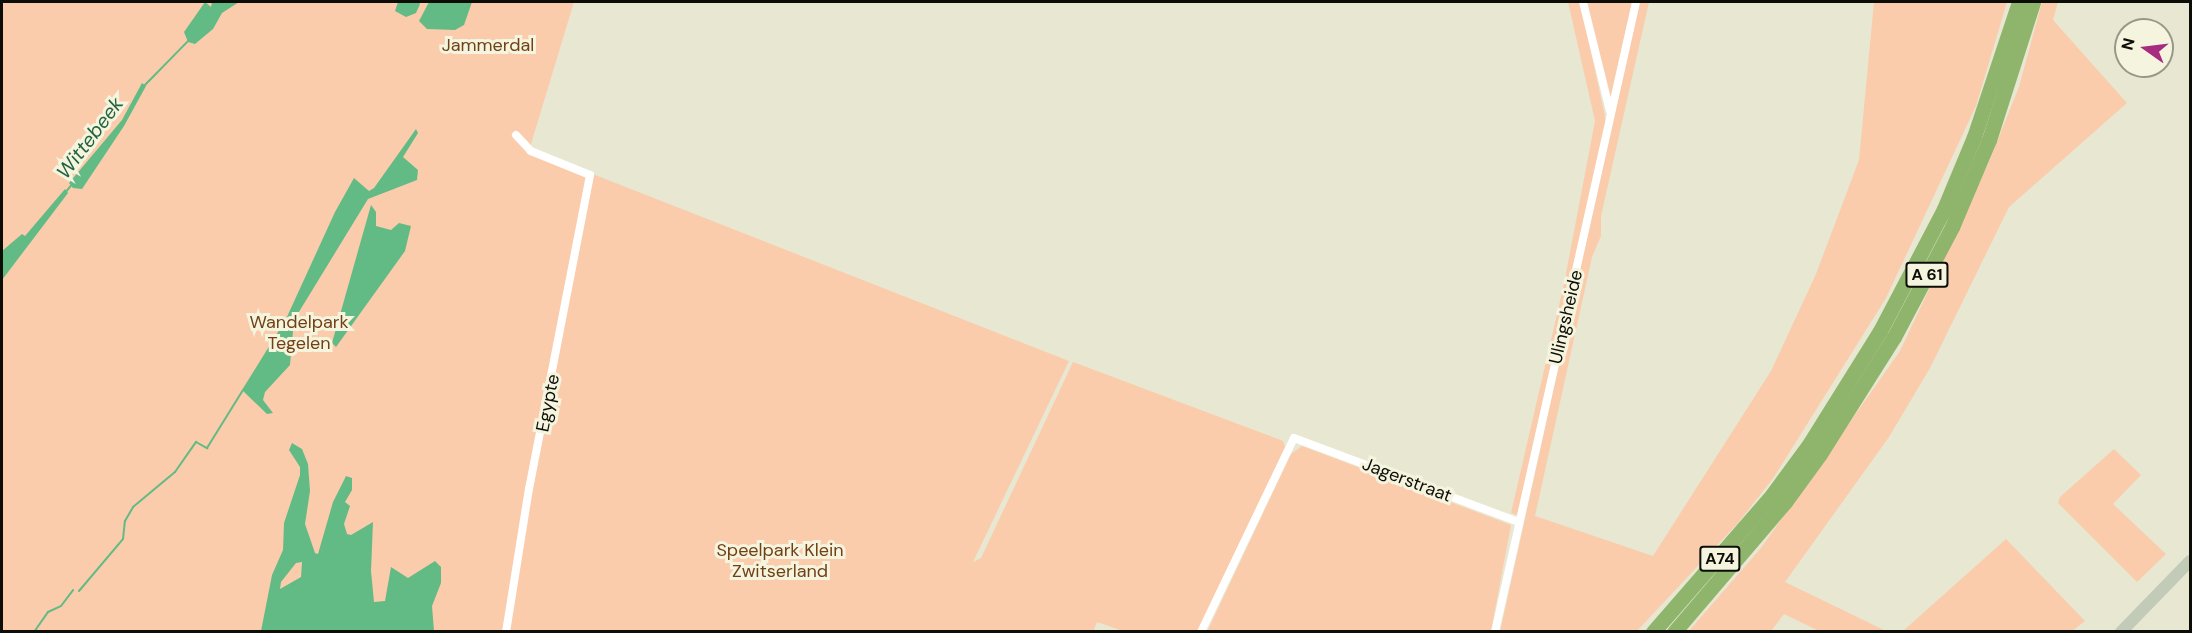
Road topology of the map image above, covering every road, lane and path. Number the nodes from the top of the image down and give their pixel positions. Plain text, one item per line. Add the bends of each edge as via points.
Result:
1 (1583, 2) edge
2 (1636, 2) edge
3 (2019, 2) edge
4 (2033, 2) edge
5 (1610, 111) junction
6 (516, 135) dead end
7 (1772, 495) joint
8 (1519, 522) junction
9 (1769, 522) joint
10 (2190, 561) edge
11 (506, 632) edge
12 (1201, 632) edge
13 (1495, 632) edge
14 (1653, 632) edge
15 (1674, 632) edge
16 (2121, 632) edge

1 - 5 street
2 - 5 street, Ulingsheide
3 - 7 highway, A 61 via 1974,136 1944,209 1858,369
4 - 9 highway, A 61 via 1989,140 1952,227 1872,374 1821,454
5 - 8 street, Ulingsheide
6 - 11 street, Egypte via 531,151 590,175 529,489
7 - 14 highway, A74
8 - 12 street, Jagerstraat via 1294,438
8 - 13 street, Ulingsheide
9 - 15 highway, A74
10 - 16 main road

